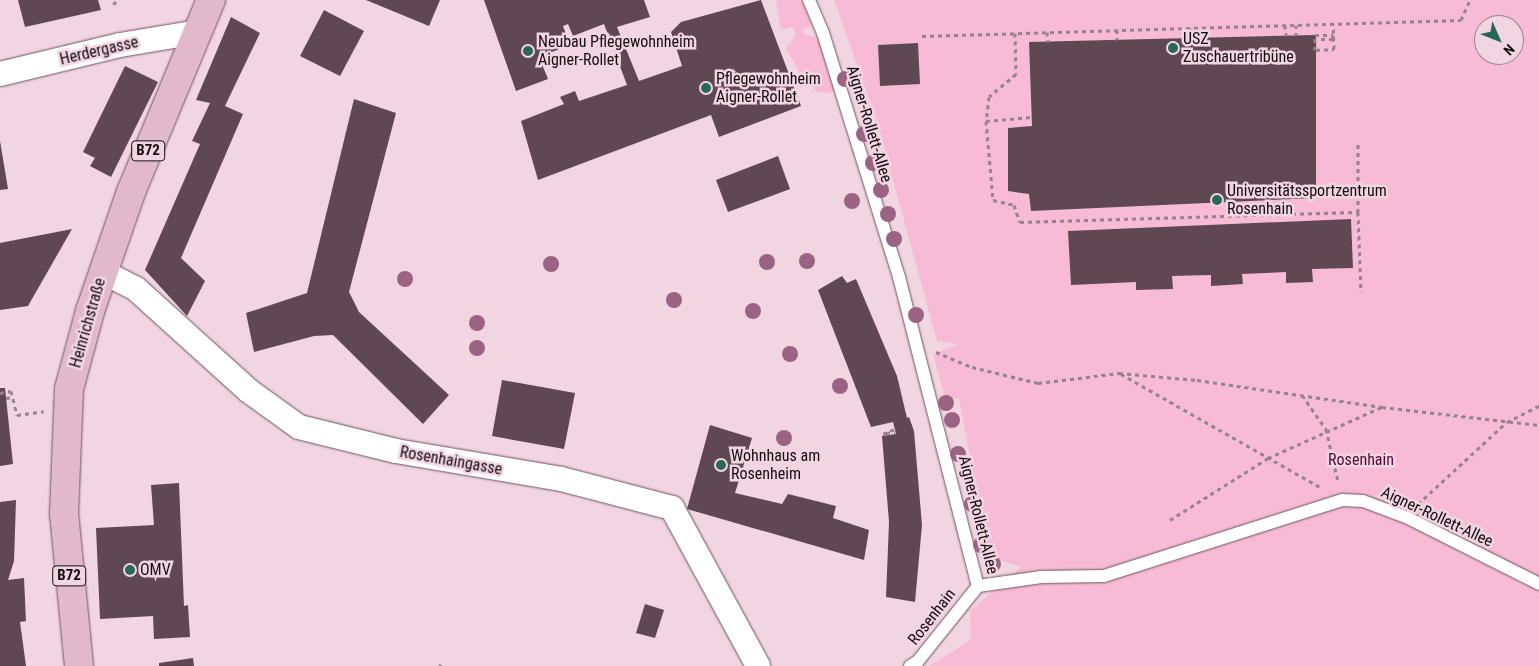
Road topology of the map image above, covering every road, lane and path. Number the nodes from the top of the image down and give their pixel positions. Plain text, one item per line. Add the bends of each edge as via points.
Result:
1 (119, 0) edge
2 (211, 0) edge
3 (809, 0) edge
4 (1470, 0) edge
5 (113, 4) dead end
6 (1333, 24) junction
7 (1285, 25) junction
8 (1296, 25) junction
9 (1191, 28) junction
10 (1117, 30) junction
11 (198, 32) junction
12 (1047, 32) junction
13 (1016, 33) junction
14 (1286, 35) dead end
15 (1296, 35) dead end
16 (922, 36) dead end
17 (1192, 38) dead end
18 (1318, 38) dead end
19 (1117, 40) dead end
20 (1048, 42) dead end
21 (0, 74) edge
22 (1032, 117) dead end
23 (986, 121) junction
24 (1358, 143) dead end
25 (1358, 212) junction
26 (103, 272) junction
27 (1361, 292) dead end
28 (929, 348) dead end
29 (1119, 373) junction
30 (0, 393) edge
31 (1302, 395) junction
32 (13, 397) junction
33 (6, 398) dead end
34 (1539, 406) edge
35 (1382, 407) junction
36 (46, 410) dead end
37 (1507, 422) junction
38 (1539, 425) edge
39 (1326, 429) junction
40 (1268, 458) junction
41 (1342, 500) junction
42 (1406, 517) junction
43 (1170, 520) dead end
44 (1539, 584) edge
45 (978, 586) junction
46 (79, 666) edge
47 (758, 666) edge
48 (910, 666) edge

1 - 5 path
2 - 11 main road, Heinrichstraße / B72
3 - 45 lane, Aigner-Rollett-Allee via 823,33 899,278
4 - 6 path via 1461,20
6 - 8 path
6 - 18 path via 1334,49 1315,50 1315,35 1334,35 1334,39
7 - 8 path
7 - 9 path
7 - 14 path
8 - 15 path
9 - 10 path
9 - 17 path
10 - 12 path
10 - 19 path
11 - 21 street, Herdergasse via 120,45
11 - 26 main road, Heinrichstraße / B72 via 131,192
12 - 13 path
12 - 20 path
13 - 16 path
13 - 23 path via 1016,74 989,97
22 - 23 path
23 - 25 path via 993,200 1014,205 1020,222
24 - 25 path
25 - 27 path
26 - 46 main road, Heinrichstraße / B72 via 69,389 64,514
26 - 47 street, Rosenhaingasse via 135,288 249,391 299,427 396,451 561,479 672,508
28 - 29 path via 972,367 1038,383
29 - 31 path
29 - 40 path
30 - 32 path via 12,391
31 - 35 path
31 - 39 path
32 - 33 path
32 - 36 path via 17,415
34 - 37 path
35 - 37 path
35 - 39 path
37 - 38 path
37 - 42 path via 1431,489
39 - 40 path
39 - 41 path
40 - 41 path
40 - 43 path
41 - 42 lane, Aigner-Rollett-Allee via 1363,501
41 - 45 lane, Aigner-Rollett-Allee via 1104,576 1041,577
42 - 44 lane, Aigner-Rollett-Allee
45 - 48 lane, Rosenhain via 918,661

